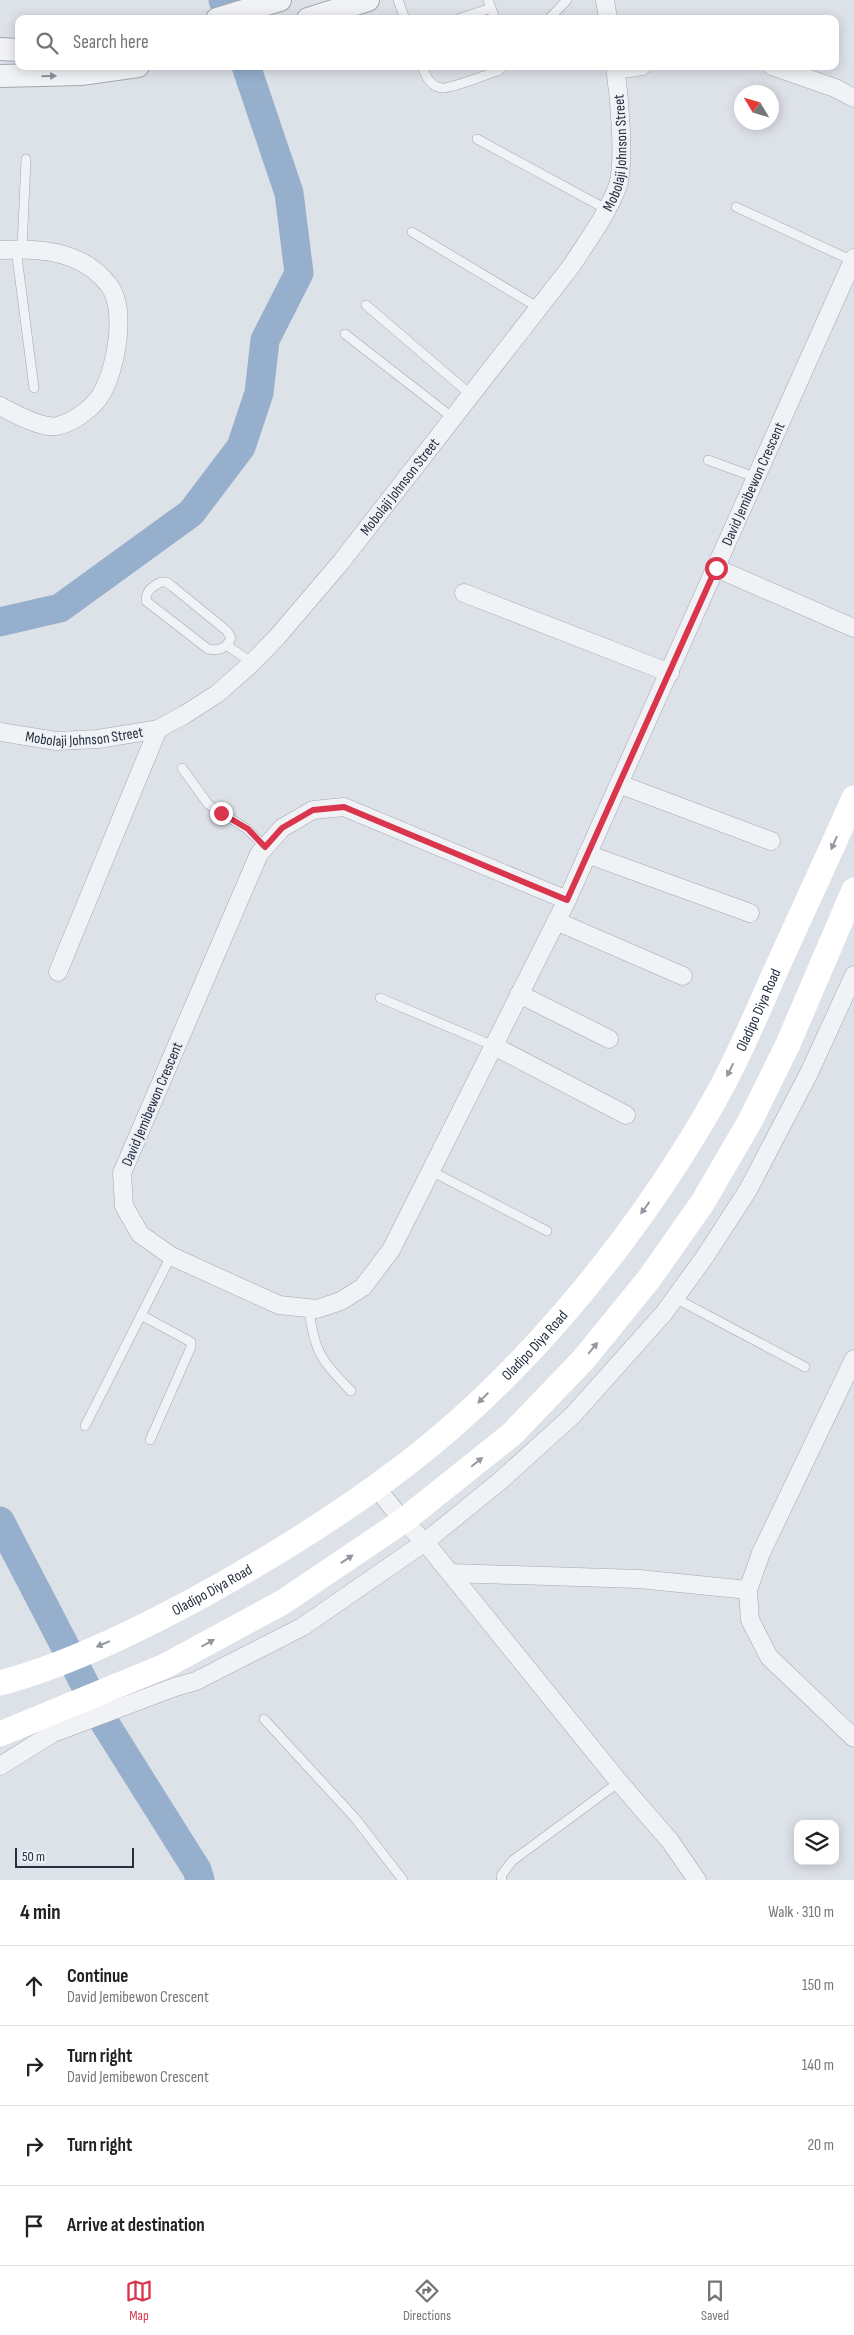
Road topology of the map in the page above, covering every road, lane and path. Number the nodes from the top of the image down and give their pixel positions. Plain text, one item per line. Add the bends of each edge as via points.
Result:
1 (280, 0) edge
2 (368, 0) edge
3 (398, 0) edge
4 (567, 0) edge
5 (605, 0) edge
6 (490, 4) edge
7 (230, 15) edge
8 (321, 15) edge
9 (404, 15) edge
10 (467, 15) edge
11 (553, 15) edge
12 (607, 15) edge
13 (0, 50) edge
14 (15, 50) edge
15 (110, 70) edge
16 (424, 70) edge
17 (499, 70) edge
18 (616, 70) edge
19 (783, 70) edge
20 (0, 76) edge
21 (854, 98) edge
22 (477, 139) dead end
23 (26, 159) dead end
24 (736, 207) dead end
25 (606, 209) junction
26 (412, 232) dead end
27 (13, 250) edge
28 (852, 266) edge
29 (366, 305) dead end
30 (539, 308) junction
31 (345, 334) dead end
32 (34, 388) dead end
33 (471, 395) junction
34 (0, 406) edge
35 (453, 418) junction
36 (708, 460) dead end
37 (757, 478) junction
38 (716, 568) junction
39 (464, 593) dead end
40 (854, 628) edge
41 (228, 646) junction
42 (252, 663) junction
43 (670, 674) junction
44 (158, 729) junction
45 (6, 734) edge
46 (182, 768) dead end
47 (619, 784) junction
48 (854, 798) edge
49 (770, 841) dead end
50 (265, 847) junction
51 (587, 854) junction
52 (854, 890) edge
53 (567, 900) junction
54 (750, 913) dead end
55 (556, 920) junction
56 (58, 972) dead end
57 (854, 975) edge
58 (683, 976) dead end
59 (519, 994) junction
60 (380, 998) dead end
61 (610, 1038) dead end
62 (494, 1046) junction
63 (626, 1115) dead end
64 (431, 1171) junction
65 (547, 1231) dead end
66 (171, 1256) junction
67 (675, 1298) junction
68 (310, 1308) junction
69 (141, 1315) junction
70 (854, 1359) edge
71 (806, 1367) dead end
72 (351, 1390) dead end
73 (85, 1426) dead end
74 (150, 1440) dead end
75 (376, 1486) junction
76 (403, 1521) junction
77 (425, 1542) junction
78 (450, 1573) junction
79 (748, 1590) junction
80 (170, 1677) junction
81 (0, 1683) edge
82 (264, 1718) dead end
83 (49, 1725) junction
84 (0, 1734) edge
85 (854, 1738) edge
86 (0, 1766) edge
87 (619, 1782) junction
88 (500, 1879) edge
89 (403, 1880) edge
90 (697, 1880) edge

1 - 7 street
2 - 8 street
3 - 9 lane
4 - 11 lane
5 - 12 street
6 - 10 lane
13 - 14 street
20 -> 15 street
16 - 17 lane via 433,84 442,88
18 - 25 street, Mobolaji Johnson Street via 622,159 617,187
19 - 21 street
22 - 25 lane
23 - 27 lane
24 - 28 lane
25 - 30 street, Mobolaji Johnson Street via 572,265
26 - 30 lane
27 - 32 lane
27 - 34 street via 49,250 94,270 109,284 117,303 117,332 114,367 100,397 78,416 55,427 26,420
28 - 37 street, David Jemibewon Crescent
29 - 33 lane
30 - 33 street, Mobolaji Johnson Street
31 - 35 lane
33 - 35 street, Mobolaji Johnson Street
35 - 42 street, Mobolaji Johnson Street via 341,562
36 - 37 lane
37 - 38 street, David Jemibewon Crescent
38 - 40 street
38 - 43 street, David Jemibewon Crescent
39 - 43 street
41 - 41 lane via 231,638 227,631 166,582 152,587 146,594 146,601 153,608 208,649
41 - 42 lane
42 - 44 street, Mobolaji Johnson Street via 217,694
43 - 47 street, David Jemibewon Crescent
44 - 45 street, Mobolaji Johnson Street via 98,739 56,741
44 - 56 street
46 - 50 lane via 208,804 248,829
47 - 49 street
47 - 51 street, David Jemibewon Crescent
48 -> 75 main road, Oladipo Diya Road via 715,1100 666,1179 614,1252 549,1330 478,1402
50 - 53 street, David Jemibewon Crescent via 282,828 313,810 344,807
50 - 66 street, David Jemibewon Crescent via 259,854 122,1173 124,1206 140,1234
51 - 53 street, David Jemibewon Crescent
51 - 54 street
76 -> 52 main road via 512,1434 583,1360 649,1279 703,1202 750,1121 788,1044
53 - 55 street, David Jemibewon Crescent
55 - 58 street
55 - 59 street, David Jemibewon Crescent
57 - 67 street via 774,1144 714,1243
59 - 61 street
59 - 62 street, David Jemibewon Crescent
60 - 62 lane
62 - 63 street
62 - 64 street, David Jemibewon Crescent
64 - 65 lane
64 - 68 street, David Jemibewon Crescent via 391,1250 363,1287 341,1301 317,1309
66 - 68 street, David Jemibewon Crescent via 279,1305
66 - 69 lane
67 - 71 lane
67 - 77 street via 630,1354 573,1415 500,1481
68 - 72 lane via 313,1338 319,1352
69 - 73 lane
69 - 74 lane via 191,1342
70 - 79 street via 761,1553
75 - 76 street
75 -> 81 main road, Oladipo Diya Road via 259,1564 148,1625 25,1677
76 - 77 street
80 -> 76 main road
77 - 78 street
77 - 80 street via 302,1627 196,1681
78 - 79 street via 639,1579
78 - 87 street
79 - 85 street via 750,1620 769,1657
80 - 83 main road
82 - 89 lane via 355,1818
83 - 84 main road
83 - 86 street
87 - 88 lane via 512,1860
87 - 90 street via 670,1841

